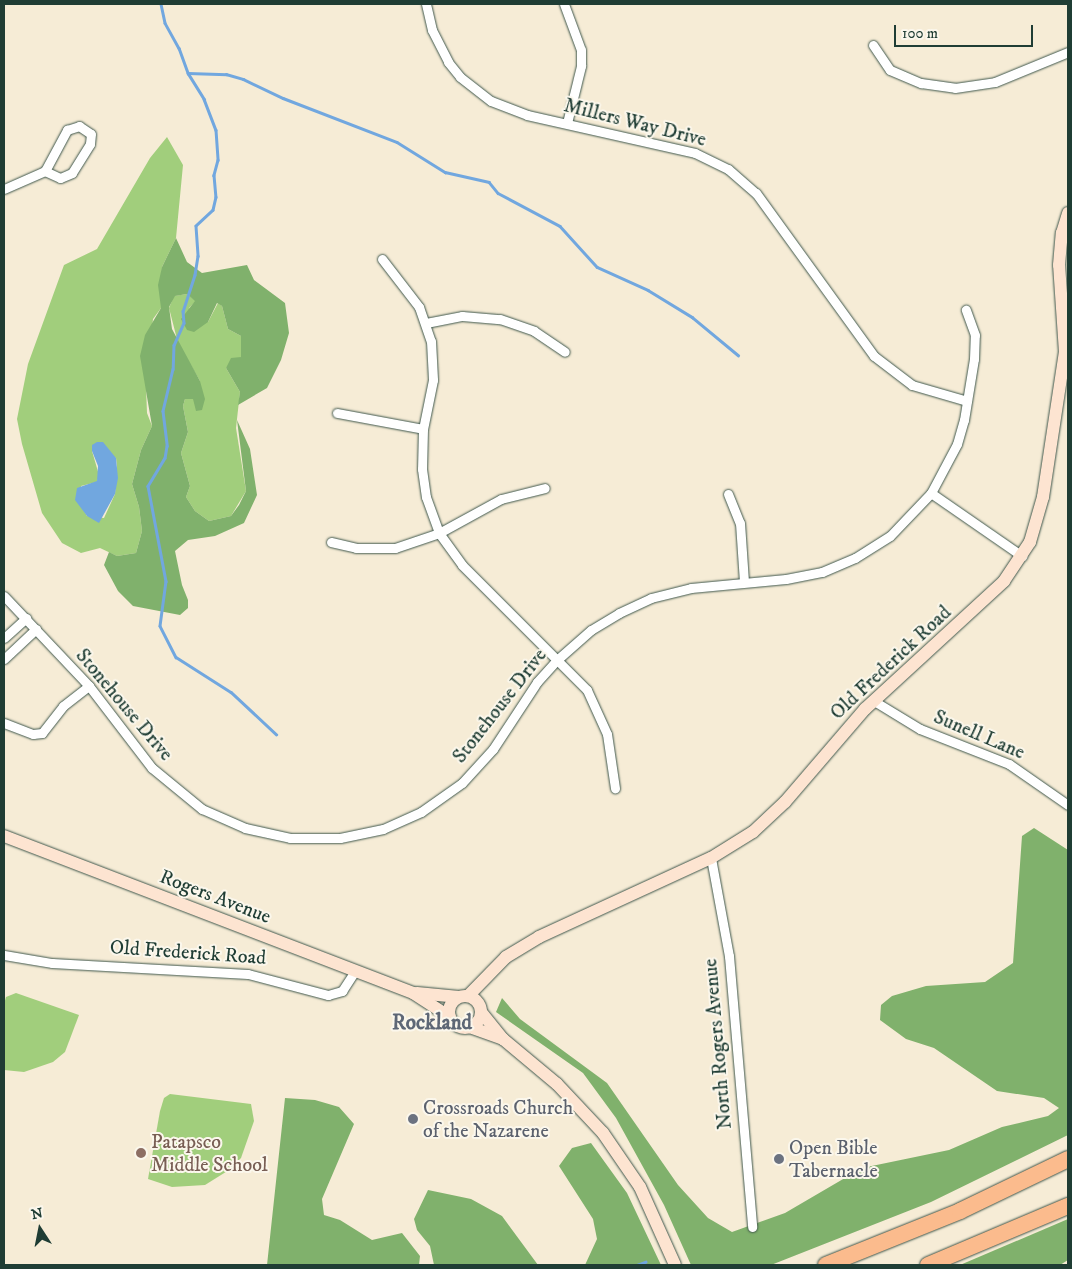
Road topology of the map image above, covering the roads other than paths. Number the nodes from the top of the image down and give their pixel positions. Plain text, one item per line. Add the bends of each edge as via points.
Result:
1 (426, 4) edge
2 (564, 4) edge
3 (873, 45) dead end
4 (1068, 52) edge
5 (567, 123) junction
6 (45, 171) junction
7 (4, 189) edge
8 (1068, 213) edge
9 (382, 259) dead end
10 (966, 310) dead end
11 (426, 323) junction
12 (565, 352) dead end
13 (967, 401) junction
14 (337, 413) dead end
15 (423, 429) junction
16 (545, 488) dead end
17 (932, 493) junction
18 (728, 494) dead end
19 (439, 534) junction
20 (331, 542) dead end
21 (1022, 556) junction
22 (744, 582) junction
23 (4, 596) edge
24 (26, 618) junction
25 (36, 629) junction
26 (4, 638) edge
27 (4, 659) edge
28 (558, 659) junction
29 (89, 686) junction
30 (874, 701) junction
31 (4, 723) edge
32 (615, 788) dead end
33 (1068, 805) edge
34 (4, 836) edge
35 (711, 858) junction
36 (4, 955) edge
37 (355, 971) junction
38 (488, 974) junction
39 (413, 993) junction
40 (464, 996) junction
41 (480, 1008) junction
42 (450, 1017) junction
43 (470, 1027) junction
44 (503, 1039) junction
45 (1068, 1159) edge
46 (1068, 1206) edge
47 (752, 1227) dead end
48 (676, 1265) edge
49 (826, 1265) edge
50 (928, 1265) edge

1 - 5 street, Millers Way Drive via 439,47 454,69 474,89 507,109
2 - 5 street via 581,50
3 - 4 street via 890,70 921,82 955,88 994,82
5 - 13 street, Millers Way Drive via 695,152 728,169 756,193 874,356 912,385
6 - 6 street via 67,130 73,126 86,129 91,134 90,144 72,173 60,178
6 - 7 street
8 - 21 street, Old Frederick Road via 1062,233 1059,265 1065,328 1062,379 1043,497 1036,525
9 - 11 street via 411,293
10 - 13 street, Stonehouse Drive via 975,335
11 - 12 street via 462,316 500,319 534,331
11 - 15 street via 433,367
13 - 17 street, Stonehouse Drive via 957,444
14 - 15 street
15 - 19 street via 423,485
16 - 19 street via 501,500
17 - 21 street
17 - 22 street, Stonehouse Drive via 890,536 855,558 806,576
18 - 22 street via 740,522
19 - 20 street via 395,548 356,548
19 - 28 street via 462,565
21 - 30 street, Old Frederick Road via 985,601
22 - 28 street, Stonehouse Drive via 691,588 651,598 598,626
23 - 24 street, Stonehouse Drive
24 - 25 street, Stonehouse Drive
24 - 26 street
25 - 27 street
25 - 29 street, Stonehouse Drive
28 - 29 street, Stonehouse Drive via 537,682 492,750 462,783 441,800 402,822 340,838 290,838 266,834 202,809 152,768
28 - 32 street via 587,690 603,719
29 - 31 street via 62,706 42,733 33,734
30 - 33 street, Sunell Lane via 920,729 1009,764
30 - 35 street, Old Frederick Road via 769,818 735,845
34 - 37 street, Rogers Avenue
35 - 38 street, Old Frederick Road via 539,937 506,957
35 - 47 street, North Rogers Avenue via 729,956
36 - 37 street, Old Frederick Road via 52,963 248,974 328,995 342,991
37 - 39 street, Rogers Avenue
38 - 40 street, Old Frederick Road
38 - 41 street
39 - 40 street, Rogers Avenue
39 - 42 street, Rogers Avenue
40 - 41 street
40 - 42 street via 451,1005
41 - 43 street via 479,1020
41 - 44 street
42 - 43 street via 457,1026
43 - 44 street
44 - 48 street via 557,1084 603,1133 640,1188
45 - 49 highway via 960,1210
46 - 50 highway

